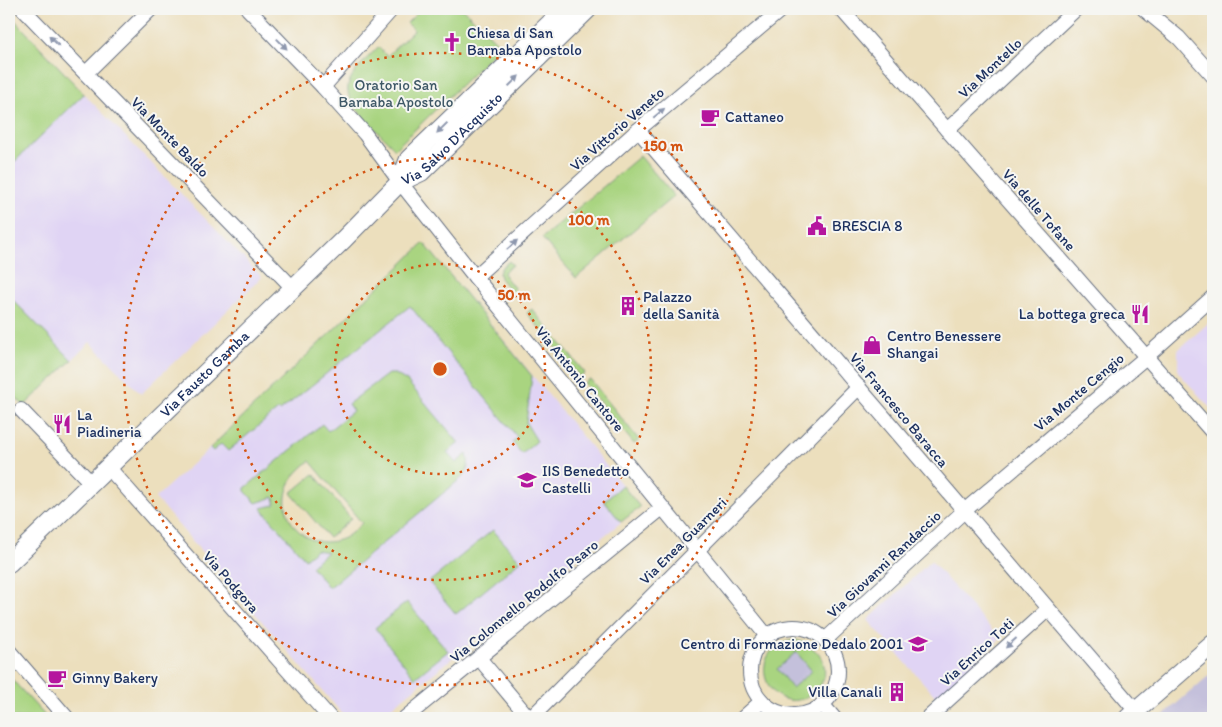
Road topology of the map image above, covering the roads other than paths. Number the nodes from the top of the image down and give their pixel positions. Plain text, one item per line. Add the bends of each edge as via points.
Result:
1 (23, 9) edge
2 (151, 9) edge
3 (248, 9) edge
4 (392, 9) edge
5 (565, 9) edge
6 (588, 9) edge
7 (782, 9) edge
8 (841, 9) edge
9 (1076, 9) edge
10 (1144, 9) edge
11 (86, 73) junction
12 (1213, 76) edge
13 (323, 87) junction
14 (638, 130) junction
15 (947, 130) junction
16 (400, 182) junction
17 (475, 277) junction
18 (293, 288) junction
19 (1213, 297) edge
20 (1146, 357) junction
21 (859, 387) junction
22 (21, 410) dead end
23 (1213, 434) edge
24 (108, 467) junction
25 (92, 484) junction
26 (662, 508) junction
27 (964, 511) junction
28 (697, 550) junction
29 (9, 563) edge
30 (1047, 610) junction
31 (767, 636) junction
32 (826, 640) junction
33 (1213, 644) edge
34 (9, 651) edge
35 (479, 658) junction
36 (762, 701) junction
37 (822, 704) junction
38 (1132, 715) edge
39 (67, 718) edge
40 (330, 718) edge
41 (406, 718) edge
42 (530, 718) edge
43 (743, 718) edge
44 (834, 718) edge
45 (928, 718) edge

11 -> 1 street, Via Monte Baldo
2 - 11 street
3 -> 13 street, Via Antonio Cantore
4 - 13 street
5 -> 16 street, Via Salvo D'Acquisto via 409,159
16 -> 6 street, Via Salvo D'Acquisto via 421,172
14 -> 7 street, Via Vittorio Veneto
8 - 15 street, Via delle Tofane
9 - 15 street, Via Montello
10 - 12 street via 1179,38
11 - 18 street, Via Monte Baldo
13 - 16 street, Via Antonio Cantore via 365,134
17 -> 14 street, Via Vittorio Veneto
14 - 21 street, Via Francesco Baracca
15 - 20 street, Via delle Tofane
16 - 17 street, Via Antonio Cantore
16 - 18 street, Via Fausto Gamba
17 - 26 street, Via Antonio Cantore
18 - 24 street, Via Fausto Gamba
19 - 20 street, Via Monte Cengio
20 - 23 street, Via delle Tofane
20 - 27 street, Via Monte Cengio
21 - 27 street, Via Francesco Baracca
21 - 28 street, Via Enea Guarneri
22 - 25 street
24 - 25 street, Via Fausto Gamba
24 - 40 street, Via Podgora
25 - 29 street, Via Fausto Gamba
26 - 28 street, Via Antonio Cantore
26 - 35 street, Via Colonnello Rodolfo Psaro
27 - 30 street, Via Francesco Baracca
27 - 32 street, Via Giovanni Randaccio
28 - 31 street, Via Antonio Cantore
28 - 42 street, Via Enea Guarneri
30 - 38 street, Via Francesco Baracca
30 -> 45 street, Via Enrico Toti
31 - 32 street via 783,628 801,627
31 - 36 street via 757,646 751,660 750,674
32 - 37 street via 834,652 838,674 830,696
33 - 38 street
34 - 39 street
35 - 41 street, Via Colonnello Rodolfo Psaro
35 - 42 street
36 - 37 street via 785,714 811,711
36 - 43 street
37 - 44 street

